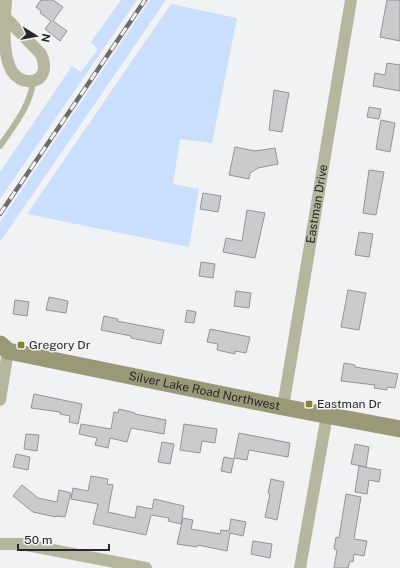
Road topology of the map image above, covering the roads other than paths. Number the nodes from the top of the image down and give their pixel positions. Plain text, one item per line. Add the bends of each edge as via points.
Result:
1 (6, 0) edge
2 (351, 0) edge
3 (5, 17) junction
4 (33, 81) junction
5 (0, 146) edge
6 (3, 349) edge
7 (0, 400) edge
8 (283, 407) junction
9 (327, 415) junction
10 (400, 429) edge
11 (0, 544) edge
12 (146, 568) edge
13 (300, 568) edge

1 - 3 street
2 - 8 street, Eastman Drive
3 - 4 street via 5,46 9,66 15,76
3 - 4 street via 41,54 44,61 42,77
4 - 5 lane via 30,97
6 - 7 street
6 - 8 main road, Silver Lake Road Northwest
8 - 9 main road, Silver Lake Road Northwest
9 - 10 main road, Silver Lake Road Northwest
9 - 13 street
11 - 12 street via 21,544

